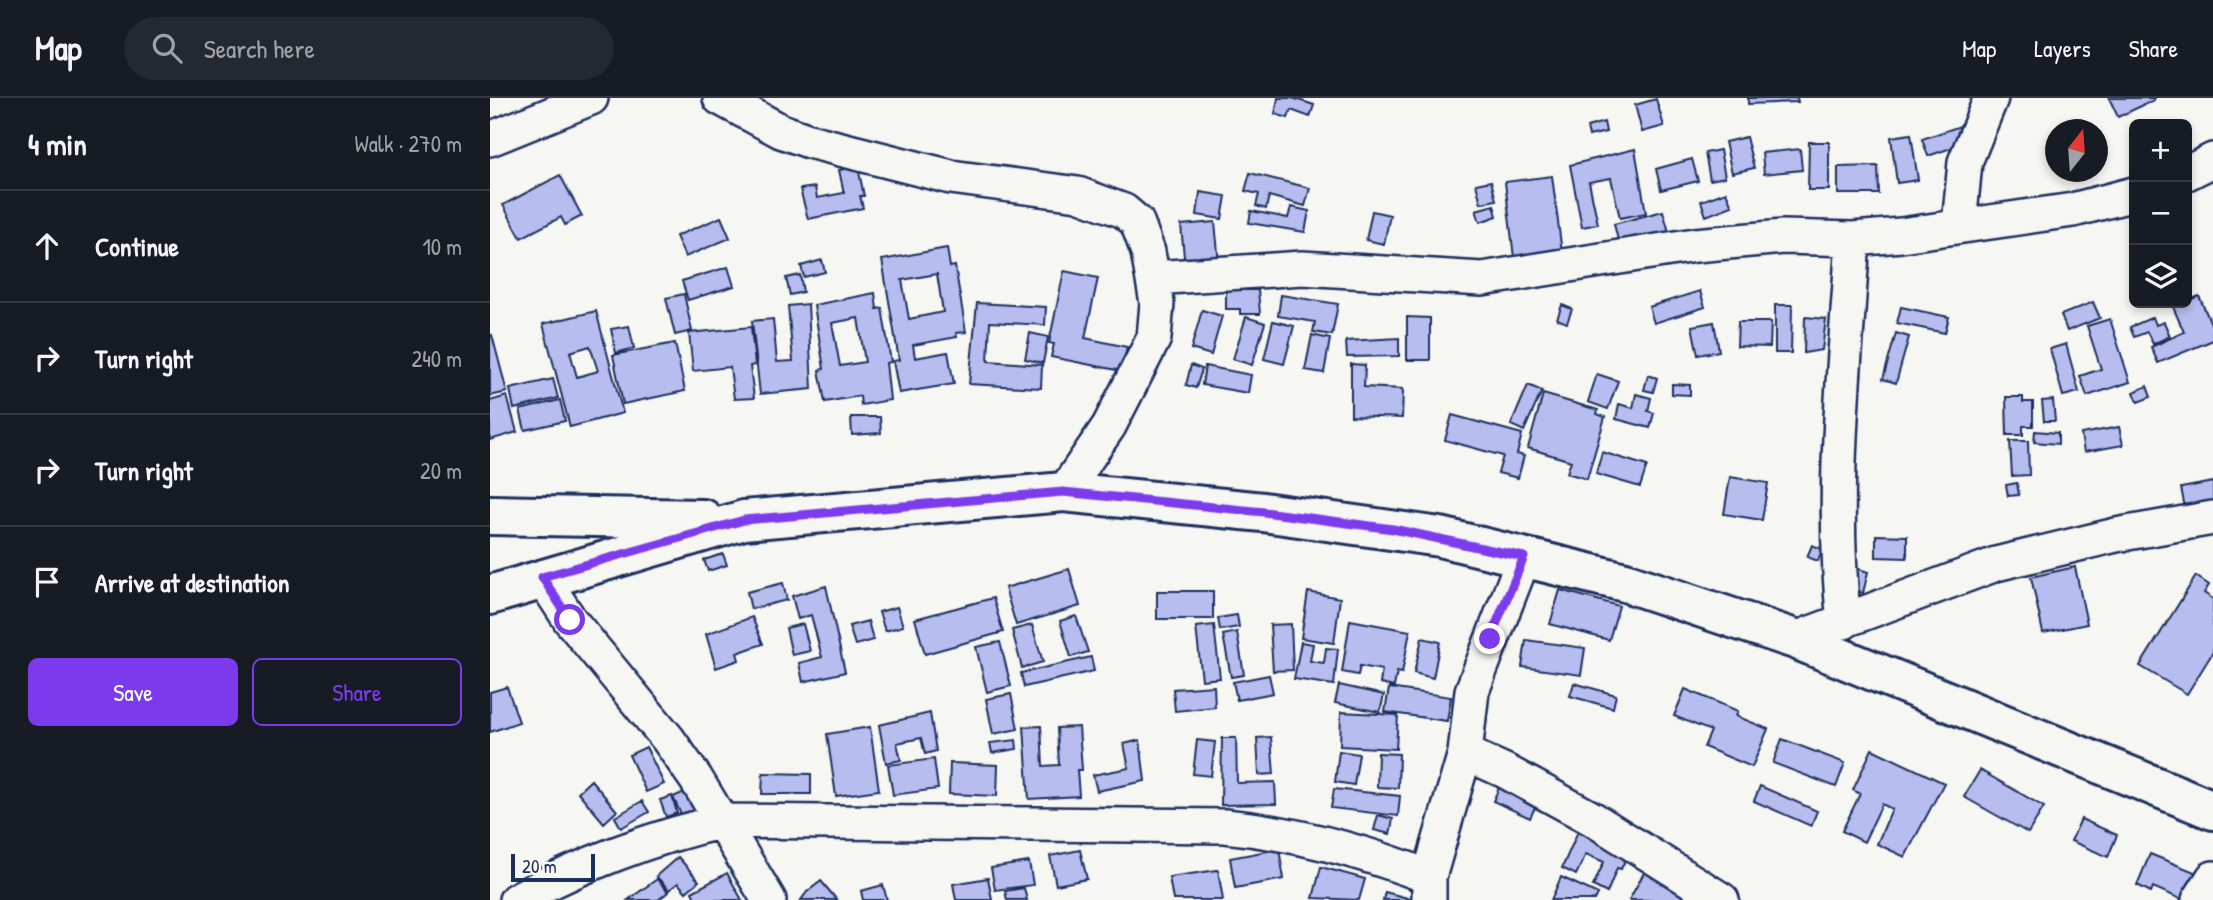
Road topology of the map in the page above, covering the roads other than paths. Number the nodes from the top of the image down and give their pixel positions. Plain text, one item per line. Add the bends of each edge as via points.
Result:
1 (591, 98) edge
2 (720, 98) edge
3 (1991, 98) edge
4 (490, 139) edge
5 (2213, 160) edge
6 (2192, 170) edge
7 (2129, 195) edge
8 (1959, 226) junction
9 (1853, 239) junction
10 (1153, 278) junction
11 (1063, 492) junction
12 (490, 515) edge
13 (2213, 518) edge
14 (744, 520) junction
15 (1524, 557) junction
16 (542, 577) junction
17 (490, 595) edge
18 (1844, 622) junction
19 (1796, 639) junction
20 (1465, 753) junction
21 (2213, 810) edge
22 (724, 821) junction
23 (2213, 878) edge
24 (1429, 889) edge
25 (516, 900) edge
26 (769, 900) edge
27 (1722, 900) edge
28 (2199, 900) edge

1 - 4 street
2 - 10 street via 781,131 831,147 951,177 1078,194 1124,211 1137,222
3 - 8 street via 1965,162
5 - 6 street
7 - 8 street via 2073,210
8 - 9 street
9 - 10 street via 1783,237 1695,245 1482,279 1302,268
9 - 18 street via 1838,509
10 - 11 street via 1157,303 1154,338 1110,426
11 - 14 main road
11 - 15 main road via 1393,529
12 - 14 main road
13 - 18 street via 1996,564
14 - 16 main road
15 - 19 main road via 1625,582
15 - 20 street via 1472,691
16 - 17 main road
16 - 22 street via 570,620 668,739
18 - 19 street
19 - 21 main road
20 - 24 street
20 - 27 street via 1593,819
22 - 24 street via 1225,826 1272,831 1378,857
22 - 25 street via 621,853
22 - 26 street
23 - 28 street

